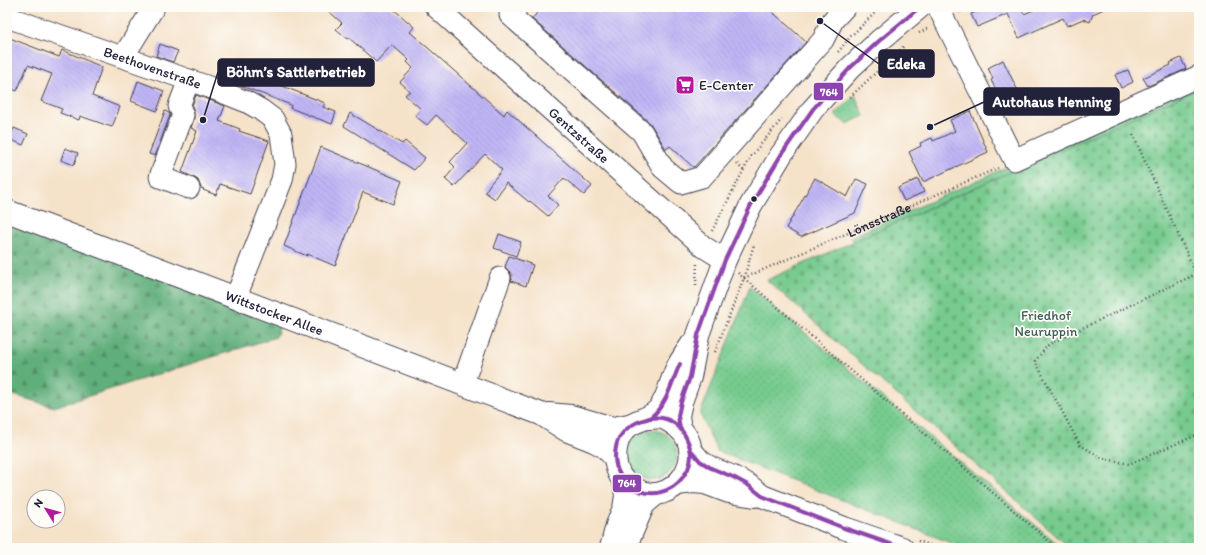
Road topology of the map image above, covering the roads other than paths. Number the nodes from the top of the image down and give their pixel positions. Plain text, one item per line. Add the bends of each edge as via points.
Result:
1 (154, 7) edge
2 (436, 7) edge
3 (517, 7) edge
4 (845, 7) edge
5 (920, 7) edge
6 (941, 13) edge
7 (19, 15) edge
8 (123, 57) junction
9 (1199, 76) edge
10 (189, 80) junction
11 (189, 188) dead end
12 (7, 211) edge
13 (725, 260) junction
14 (500, 278) dead end
15 (236, 297) junction
16 (698, 335) junction
17 (462, 383) junction
18 (541, 414) junction
19 (639, 422) junction
20 (680, 429) junction
21 (690, 449) junction
22 (615, 458) junction
23 (624, 481) junction
24 (677, 484) junction
25 (656, 494) junction
26 (762, 496) junction
27 (907, 543) edge
28 (611, 548) edge
29 (625, 548) edge

1 - 8 street
2 - 13 street, Gentzstraße via 704,247
3 - 4 street via 510,15 642,132 664,168 681,183 702,177 823,40 833,20
5 - 13 main road via 850,68 813,109 751,205
6 - 9 street via 1014,160
7 - 8 street, Beethovenstraße
8 - 10 street, Beethovenstraße
10 - 11 street via 179,106 183,115 160,177
10 - 15 street, Beethovenstraße via 261,110 273,119 281,134 285,164 282,180
12 - 15 main road, Wittstocker Allee
13 - 16 main road
14 - 17 street
15 - 17 main road, Wittstocker Allee
16 - 19 main road via 680,363 667,396 659,408
16 - 20 main road via 690,377 678,416
17 - 18 main road, Wittstocker Allee
18 - 19 main road via 572,416 613,428
18 - 22 main road via 566,430 605,447
19 - 20 main road via 663,418
19 - 22 main road via 620,436
20 - 21 main road
21 - 24 main road via 690,463 686,474
21 - 26 main road via 700,461 748,485
22 - 23 main road
23 - 25 main road via 644,494
23 - 28 main road via 624,508
24 - 25 main road
24 - 26 main road via 705,483 729,492
25 - 29 main road via 644,504
26 - 27 main road via 844,528

